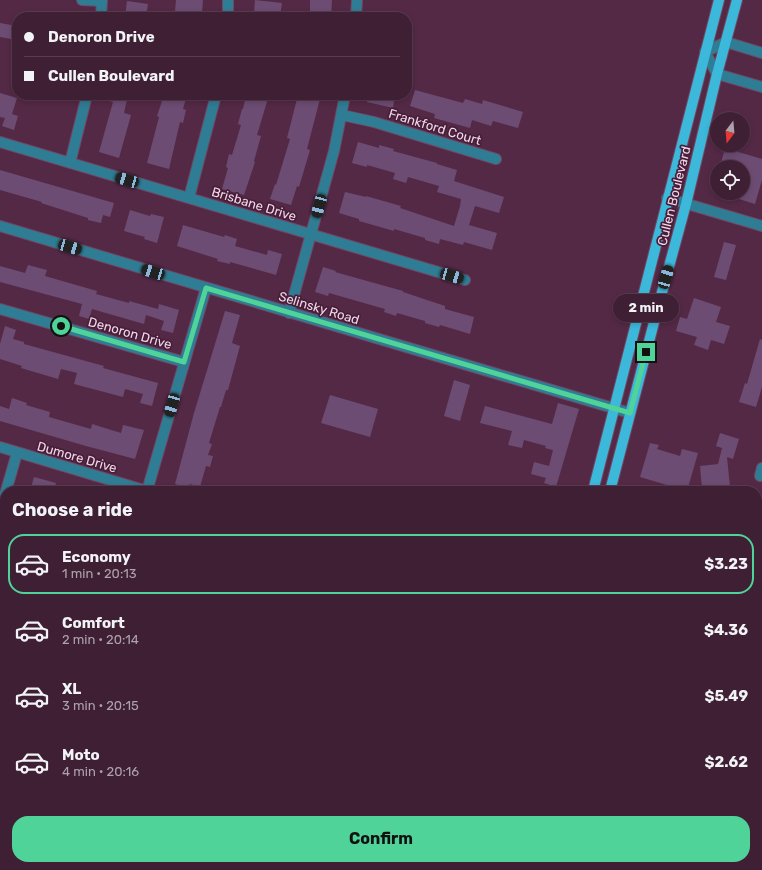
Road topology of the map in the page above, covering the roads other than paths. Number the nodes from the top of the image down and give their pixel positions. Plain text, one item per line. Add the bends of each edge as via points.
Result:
1 (82, 0) edge
2 (102, 0) edge
3 (228, 0) edge
4 (357, 0) edge
5 (719, 0) edge
6 (737, 0) edge
7 (101, 12) edge
8 (228, 12) edge
9 (356, 12) edge
10 (726, 42) junction
11 (705, 52) junction
12 (762, 53) edge
13 (717, 74) junction
14 (762, 87) edge
15 (87, 100) edge
16 (215, 100) edge
17 (344, 100) edge
18 (342, 114) junction
19 (0, 142) edge
20 (496, 159) dead end
21 (70, 163) junction
22 (189, 198) junction
23 (667, 198) junction
24 (686, 204) junction
25 (0, 226) edge
26 (762, 226) edge
27 (311, 234) junction
28 (466, 280) dead end
29 (206, 288) junction
30 (642, 302) junction
31 (658, 307) junction
32 (0, 308) edge
33 (289, 313) junction
34 (184, 362) junction
35 (615, 408) junction
36 (630, 413) junction
37 (0, 448) edge
38 (17, 453) junction
39 (7, 486) edge
40 (130, 486) edge
41 (148, 486) edge
42 (593, 486) edge
43 (611, 486) edge

1 - 2 street
2 - 7 street
3 - 8 street
4 - 9 street
5 - 11 main road, Cullen Boulevard
6 - 10 main road, Cullen Boulevard
10 - 11 street
10 - 12 street
10 - 13 main road, Cullen Boulevard
11 - 13 street
11 - 23 main road, Cullen Boulevard
13 - 14 street
13 - 24 main road, Cullen Boulevard
15 - 21 street
16 - 22 street
17 - 18 street
18 - 20 street, Frankford Court
18 - 27 street
19 - 21 street, Brisbane Drive
21 - 22 street, Brisbane Drive
22 - 27 street, Brisbane Drive
23 - 24 street
23 - 30 main road, Cullen Boulevard
24 - 26 street
24 - 31 main road, Cullen Boulevard
25 - 29 street, Selinsky Road
27 - 28 street, Brisbane Drive
27 - 33 street
29 - 33 street, Selinsky Road
29 - 34 street
30 - 31 main road
30 - 35 main road, Cullen Boulevard
31 - 36 main road, Cullen Boulevard
32 - 34 street, Denoron Drive
33 - 35 street, Selinsky Road
34 - 41 street
35 - 36 street, Selinsky Road
35 - 42 main road, Cullen Boulevard
36 - 43 main road, Cullen Boulevard
37 - 38 street, Dumore Drive
38 - 39 street
38 - 40 street, Dumore Drive

